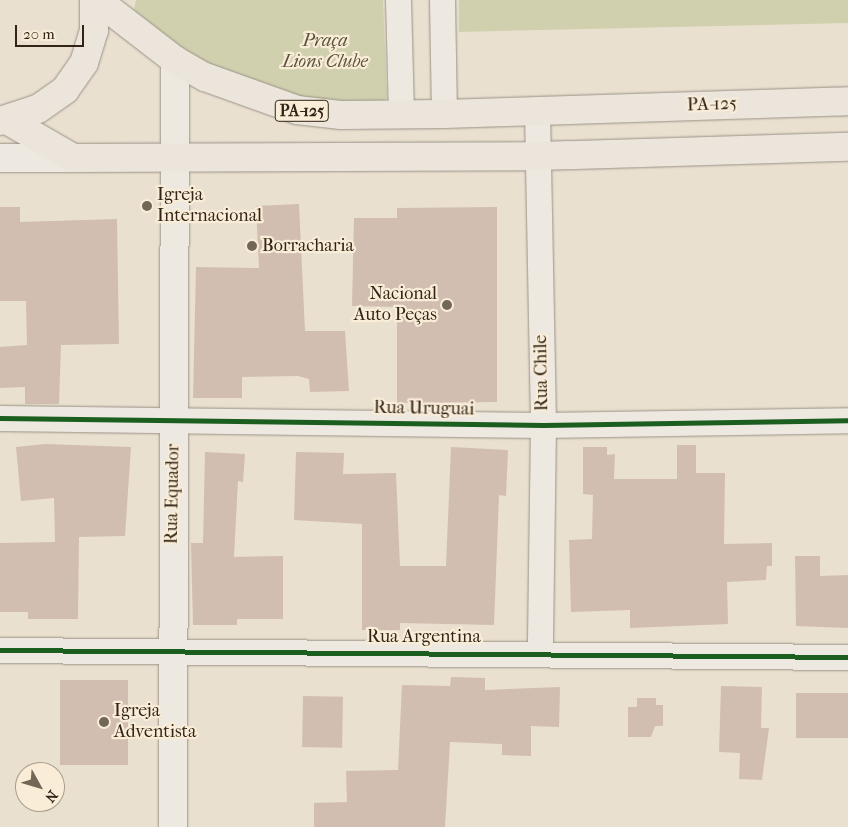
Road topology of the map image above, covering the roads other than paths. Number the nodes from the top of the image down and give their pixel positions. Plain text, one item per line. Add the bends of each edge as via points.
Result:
1 (96, 0) edge
2 (398, 0) edge
3 (442, 0) edge
4 (175, 60) junction
5 (848, 101) edge
6 (537, 110) junction
7 (401, 113) junction
8 (444, 114) junction
9 (3, 120) edge
10 (848, 147) edge
11 (540, 156) junction
12 (0, 158) edge
13 (73, 158) junction
14 (177, 161) junction
15 (0, 418) edge
16 (174, 418) junction
17 (848, 420) edge
18 (543, 425) junction
19 (0, 650) edge
20 (540, 651) junction
21 (170, 652) junction
22 (848, 657) edge
23 (173, 827) edge

1 - 4 main road, PA-125 / PA-125
1 - 9 main road, PA-125 via 94,32 84,63 64,90 44,104
2 - 7 street
3 - 8 street
4 - 7 main road, PA-125 / PA-125 via 233,90 297,110 341,115
4 - 14 street, Rua Equador
5 - 6 main road, PA-125 / PA-125
6 - 8 main road, PA-125 / PA-125
6 - 11 street, Rua Chile
7 - 8 main road, PA-125 / PA-125
9 - 13 main road, PA-125
10 - 11 main road, PA-125
11 - 14 main road, PA-125
11 - 18 street, Rua Chile
12 - 13 street, PA-125
13 - 14 main road, PA-125
14 - 16 street, Rua Equador
15 - 16 street, Rua Uruguai
16 - 18 street, Rua Uruguai
16 - 21 street, Rua Equador
17 - 18 street, Rua Uruguai
18 - 20 street, Rua Chile
19 - 21 street, Rua Argentina
20 - 21 street, Rua Argentina
20 - 22 street, Rua Argentina
21 - 23 street, Rua Equador

